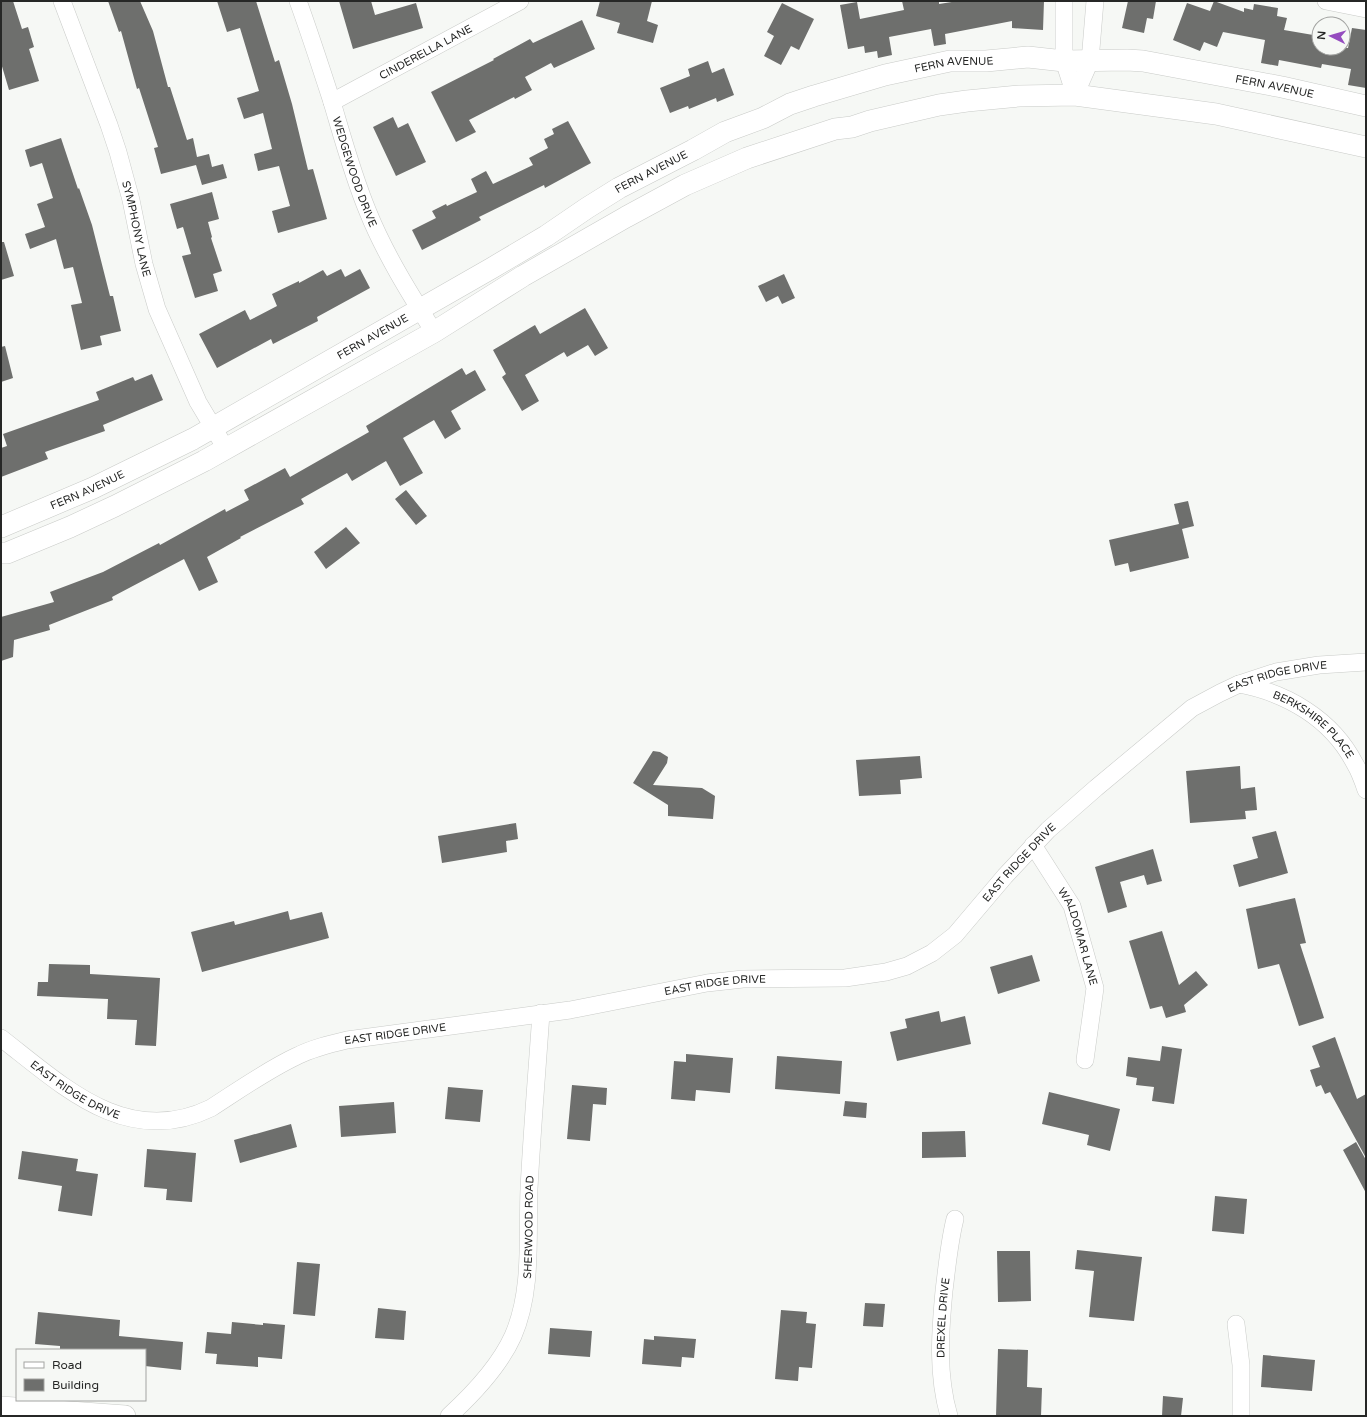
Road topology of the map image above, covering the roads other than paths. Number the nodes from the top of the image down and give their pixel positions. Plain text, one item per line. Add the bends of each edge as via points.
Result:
1 (62, 1) edge
2 (298, 1) edge
3 (520, 1) edge
4 (1064, 1) edge
5 (1095, 1) edge
6 (1326, 1) edge
7 (1366, 9) edge
8 (1064, 61) junction
9 (1090, 61) junction
10 (1075, 95) junction
11 (332, 102) junction
12 (1366, 106) edge
13 (1366, 147) edge
14 (420, 309) junction
15 (434, 332) junction
16 (212, 428) junction
17 (226, 449) junction
18 (1, 526) edge
19 (1, 554) edge
20 (1366, 662) edge
21 (1239, 684) junction
22 (1366, 790) edge
23 (1033, 846) junction
24 (541, 1013) junction
25 (1, 1038) edge
26 (1085, 1060) dead end
27 (955, 1219) dead end
28 (1236, 1324) dead end
29 (1, 1406) edge
30 (125, 1416) edge
31 (449, 1416) edge
32 (949, 1416) edge
33 (1241, 1416) edge

1 - 16 street, SYMPHONY LANE via 118,152 157,309 186,377
2 - 11 street, WEDGEWOOD DRIVE
3 - 11 street, CINDERELLA LANE
4 - 8 street
5 - 9 street
6 - 7 street
8 - 9 street, FERN AVENUE
8 - 10 street
8 - 14 street, FERN AVENUE via 1028,57 950,61 885,75 790,104 763,118 725,132 619,188 546,236
9 - 10 street
9 - 12 street, FERN AVENUE via 1143,61 1282,87
10 - 13 street via 1216,114
10 - 15 street via 1019,96 939,105 835,129 746,158 685,185 626,217 523,276
11 - 14 street, WEDGEWOOD DRIVE via 351,170 368,213 383,245
14 - 15 street, WEDGEWOOD DRIVE
14 - 16 street, FERN AVENUE
15 - 17 street
16 - 17 street, SYMPHONY LANE
16 - 18 street, FERN AVENUE via 193,440 93,488
17 - 19 street via 115,506
20 - 21 street, EAST RIDGE DRIVE via 1319,665 1276,672
21 - 22 street, BERKSHIRE PLACE via 1283,696 1319,720 1348,752
21 - 23 street, EAST RIDGE DRIVE via 1192,708 1096,788
23 - 24 street, EAST RIDGE DRIVE via 955,935 932,953 907,966 845,978 743,979 707,983 570,1010
23 - 26 street, WALDOMAR LANE via 1072,906 1095,988
24 - 25 street, EAST RIDGE DRIVE via 347,1040 314,1049 272,1069 200,1114 177,1121 136,1120 88,1102 68,1090
24 - 31 street, SHERWOOD ROAD via 522,1310 507,1348 463,1404
27 - 32 street, DREXEL DRIVE via 948,1251 941,1325 940,1363
28 - 33 street via 1241,1365
29 - 30 street

